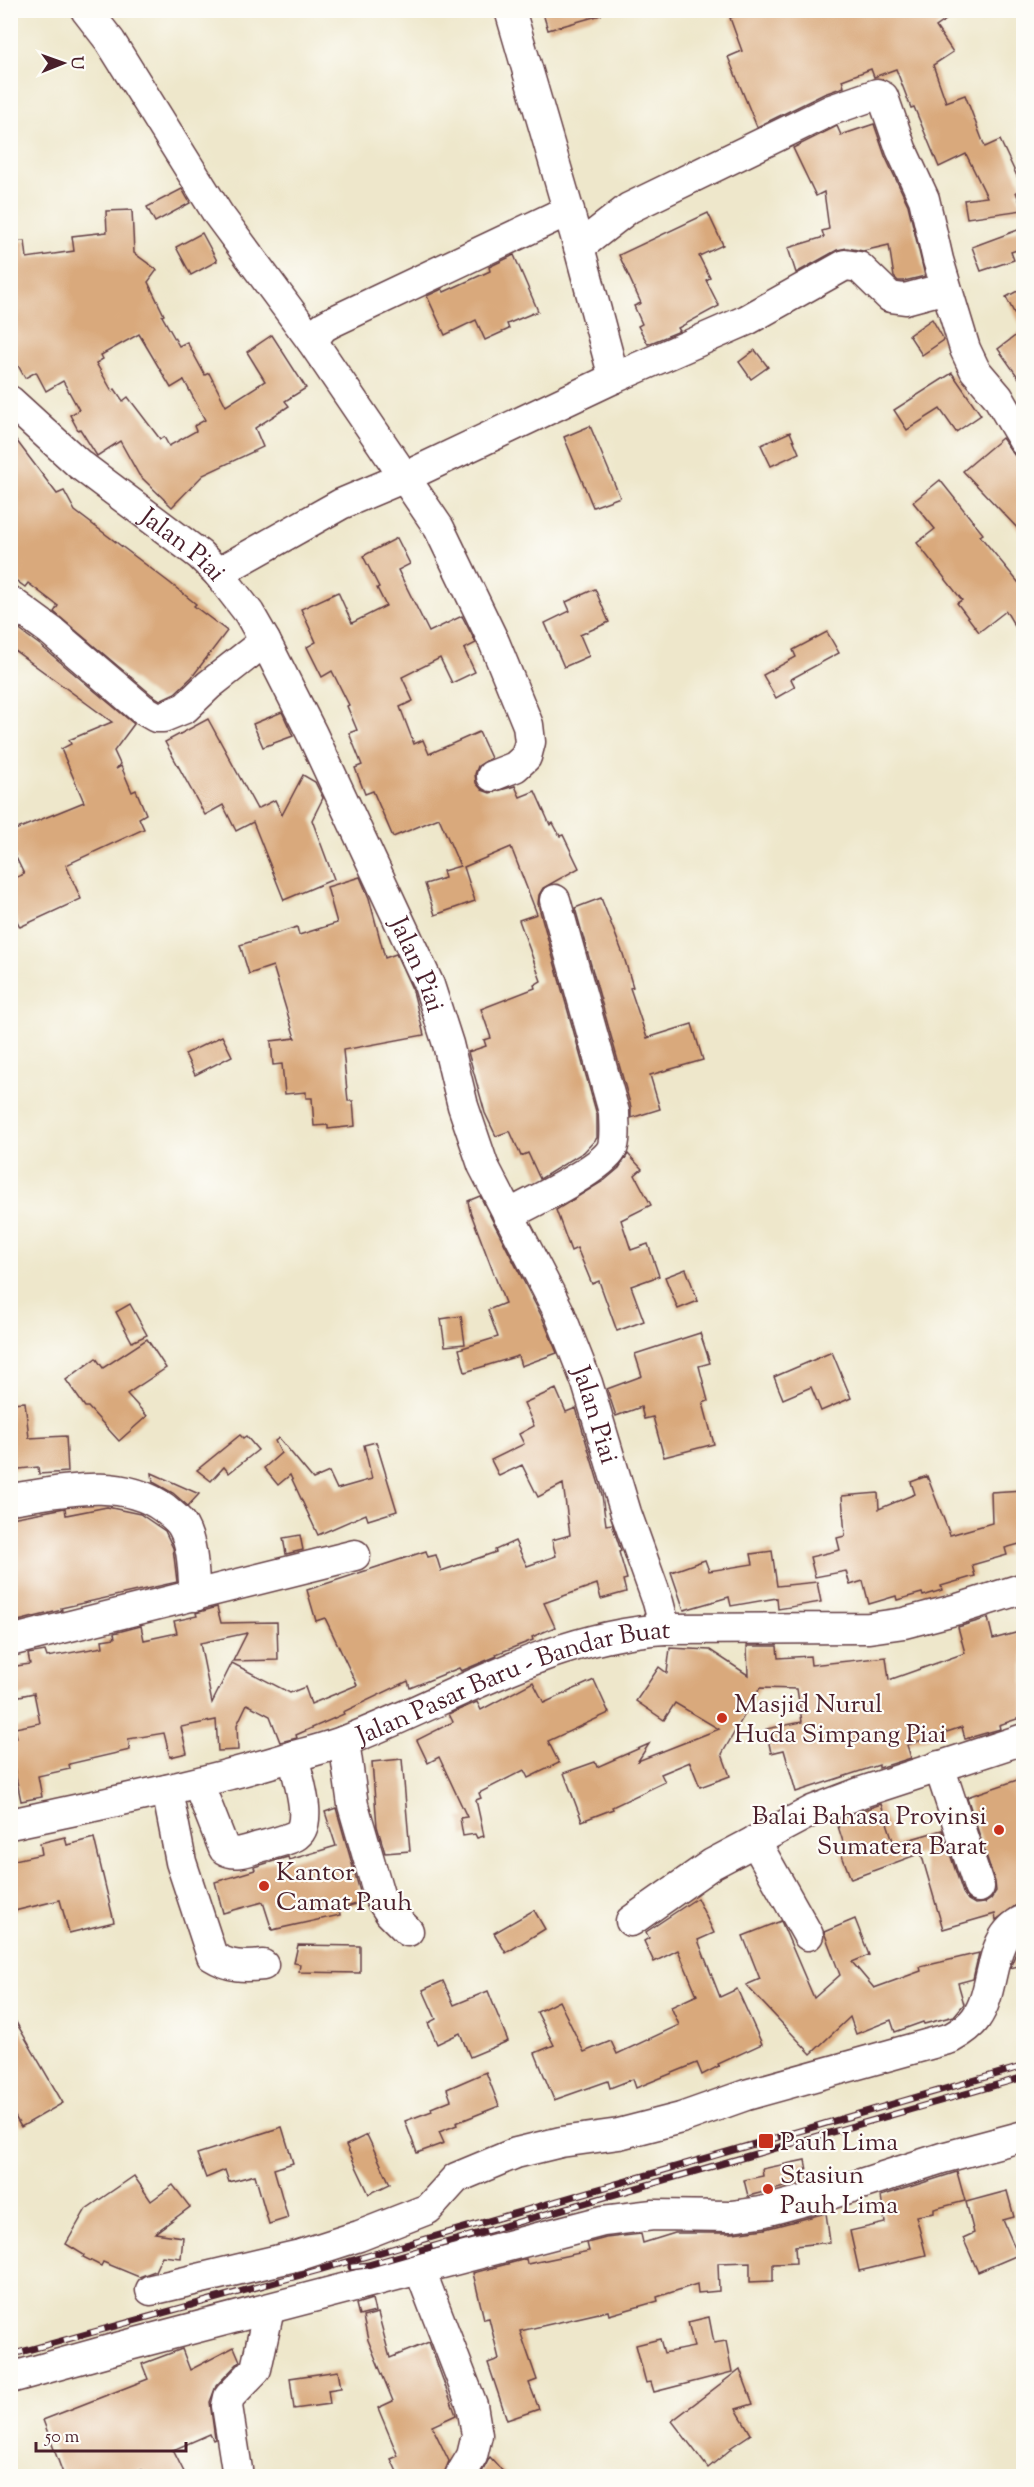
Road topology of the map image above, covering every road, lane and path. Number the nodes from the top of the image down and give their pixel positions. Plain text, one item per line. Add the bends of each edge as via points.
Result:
1 (87, 10) edge
2 (510, 10) edge
3 (569, 210) junction
4 (579, 247) junction
5 (946, 288) junction
6 (312, 341) junction
7 (614, 378) junction
8 (10, 400) edge
9 (1023, 441) edge
10 (405, 477) junction
11 (218, 573) junction
12 (10, 601) edge
13 (265, 641) junction
14 (492, 776) dead end
15 (555, 900) dead end
16 (508, 1215) junction
17 (10, 1498) edge
18 (355, 1555) dead end
19 (1023, 1588) edge
20 (195, 1596) junction
21 (665, 1629) junction
22 (10, 1641) edge
23 (1023, 1739) edge
24 (344, 1741) junction
25 (293, 1756) junction
26 (939, 1766) junction
27 (198, 1782) junction
28 (167, 1790) junction
29 (10, 1824) edge
30 (755, 1841) junction
31 (979, 1887) dead end
32 (1023, 1920) edge
33 (631, 1921) dead end
34 (408, 1931) dead end
35 (808, 1935) dead end
36 (263, 1965) dead end
37 (1023, 2136) edge
38 (420, 2270) junction
39 (151, 2290) dead end
40 (269, 2309) junction
41 (10, 2378) edge
42 (238, 2476) edge
43 (460, 2476) edge

1 - 6 street via 218,214
2 - 3 street
3 - 4 street
3 - 6 street via 332,322
4 - 5 street via 628,208 831,110 877,94 883,97 924,199
4 - 7 street
5 - 7 street via 905,299 890,297 859,267 844,265 747,320
5 - 9 street via 975,370 998,397
6 - 10 street
7 - 10 street
8 - 11 street, Jalan Piai via 79,464 200,555
10 - 11 street via 311,519
10 - 14 street via 439,528 494,642 528,725 530,742 526,757 515,767
11 - 13 street, Jalan Piai
12 - 13 street via 156,717 170,716 185,708
13 - 16 street, Jalan Piai via 429,985 483,1165
15 - 16 street via 614,1112 613,1148 578,1177
16 - 21 street, Jalan Piai via 559,1312 577,1357
17 - 20 street via 80,1489 117,1489 159,1504 184,1528
18 - 20 street
19 - 21 street, Jalan Pasar Baru - Bandar Buat via 958,1609 869,1628
20 - 22 street
21 - 24 street, Jalan Pasar Baru - Bandar Buat via 631,1631 547,1654
23 - 26 street
24 - 25 street, Jalan Pasar Baru - Bandar Buat
24 - 34 street via 353,1805 380,1898
25 - 27 street, Jalan Pasar Baru - Bandar Buat
25 - 27 street via 305,1812 302,1828 297,1835 249,1850 236,1853 224,1849
26 - 30 street via 812,1811
26 - 31 street
27 - 28 street, Jalan Pasar Baru - Bandar Buat
28 - 29 street, Jalan Pasar Baru - Bandar Buat
28 - 36 street via 181,1862 212,1956 241,1967
30 - 33 street via 712,1864
30 - 35 street
32 - 39 street via 1002,1939 976,2018 951,2038 746,2095 681,2118 516,2153 456,2178 428,2210 359,2236 300,2255
37 - 38 street via 761,2212 629,2217
38 - 40 street
38 - 43 street via 472,2405 477,2435 472,2456
40 - 41 street
40 - 42 street via 256,2369 229,2397 227,2406

